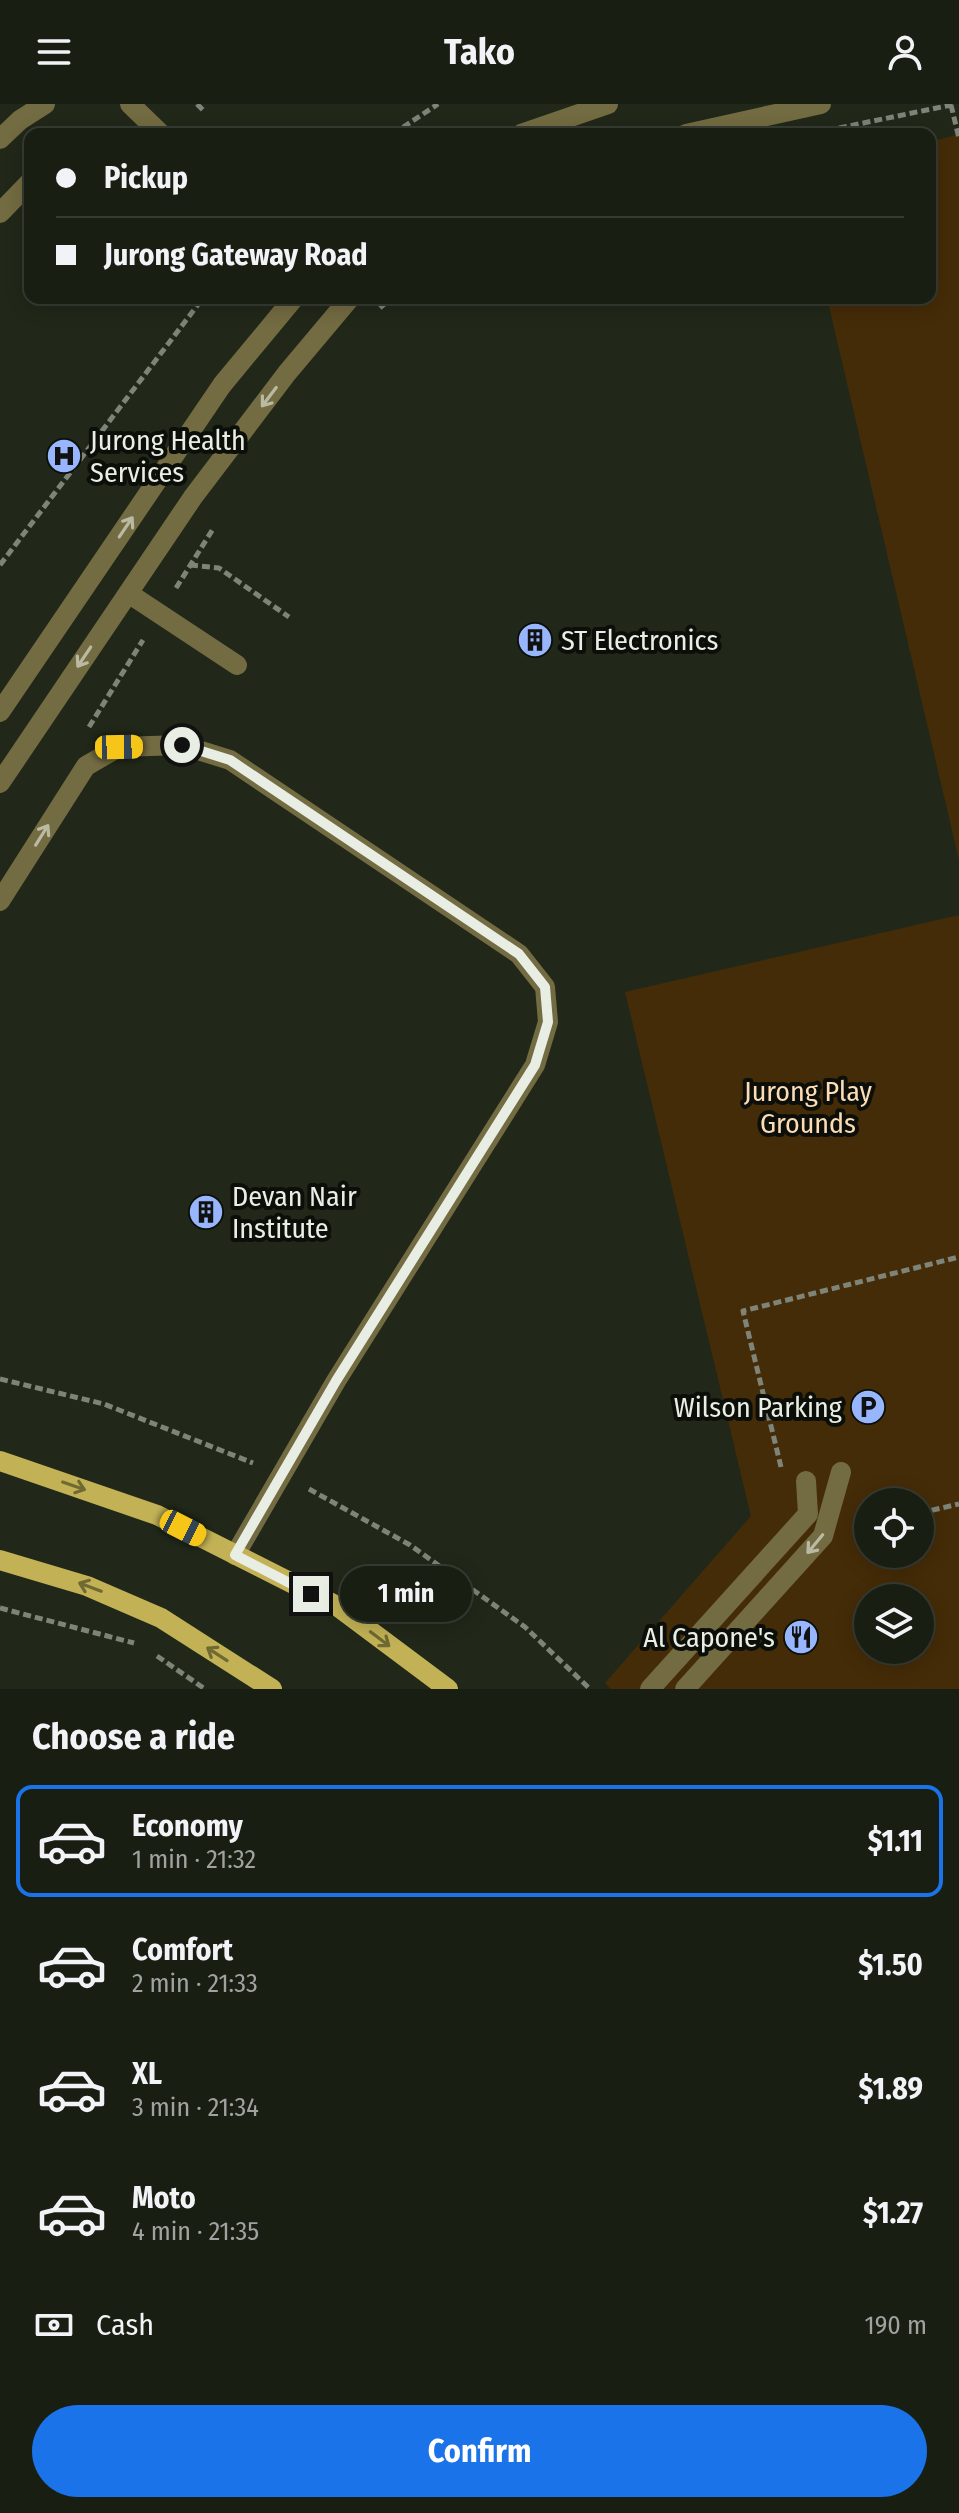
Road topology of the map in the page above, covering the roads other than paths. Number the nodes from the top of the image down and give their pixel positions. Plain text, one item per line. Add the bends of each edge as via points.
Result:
1 (45, 104) edge
2 (130, 104) edge
3 (608, 104) edge
4 (821, 104) edge
5 (750, 112) edge
6 (155, 128) edge
7 (538, 128) edge
8 (703, 128) edge
9 (0, 139) edge
10 (24, 188) edge
11 (0, 213) edge
12 (289, 304) edge
13 (342, 304) edge
14 (128, 593) junction
15 (237, 665) dead end
16 (0, 712) edge
17 (0, 783) edge
18 (0, 901) edge
19 (0, 1461) edge
20 (841, 1472) dead end
21 (806, 1481) dead end
22 (235, 1555) junction
23 (0, 1560) edge
24 (272, 1689) edge
25 (448, 1689) edge
26 (650, 1689) edge
27 (685, 1689) edge

1 - 9 street
2 - 6 street
3 - 7 street
4 - 5 street
5 - 8 street
10 - 11 street
16 -> 12 street via 222,385
13 -> 14 street
14 - 15 street
14 -> 17 street
18 -> 22 street via 86,766 119,747 182,745 230,760 519,954 545,987 548,1022 535,1065 336,1381
19 -> 22 main road via 157,1515
20 -> 27 street via 823,1536
21 - 26 street via 808,1514
22 -> 25 main road via 337,1606
24 -> 23 main road via 161,1618 87,1586

